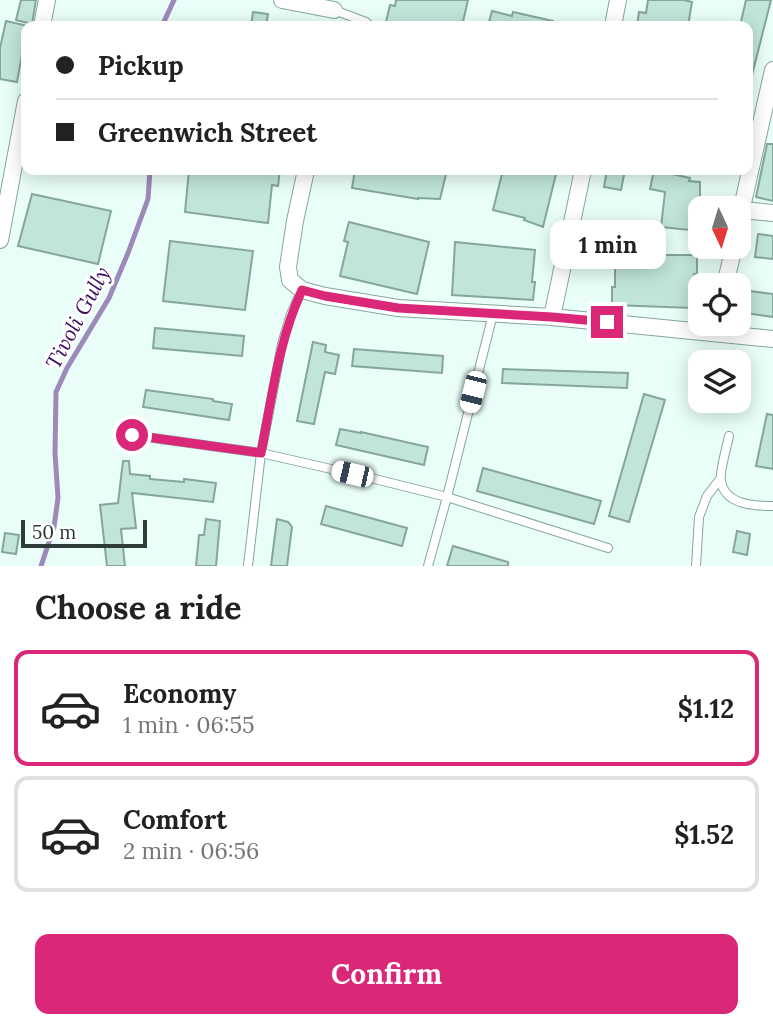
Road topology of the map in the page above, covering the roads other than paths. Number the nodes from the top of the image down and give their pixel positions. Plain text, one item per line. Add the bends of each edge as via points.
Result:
1 (47, 0) edge
2 (282, 0) edge
3 (618, 0) edge
4 (334, 12) edge
5 (43, 21) edge
6 (363, 21) edge
7 (614, 21) edge
8 (773, 70) edge
9 (21, 128) edge
10 (753, 160) edge
11 (305, 175) edge
12 (582, 175) edge
13 (750, 175) edge
14 (745, 196) edge
15 (773, 213) edge
16 (751, 216) edge
17 (0, 240) edge
18 (302, 290) junction
19 (492, 314) junction
20 (552, 317) junction
21 (688, 326) edge
22 (751, 334) edge
23 (773, 338) edge
24 (132, 435) dead end
25 (729, 436) dead end
26 (261, 453) junction
27 (720, 480) junction
28 (447, 497) junction
29 (773, 506) edge
30 (608, 548) dead end
31 (247, 566) edge
32 (428, 566) edge
33 (696, 566) edge

1 - 5 street
2 - 4 street
3 - 7 street
4 - 6 lane
8 - 10 street
9 - 17 street
11 - 18 street via 288,267 290,280
12 - 20 street
13 - 14 street
15 - 16 street
18 - 19 street via 398,308
18 - 26 lane via 282,344
19 - 20 street
19 - 28 lane
20 - 21 street
22 - 23 street
24 - 26 lane
25 - 27 lane
26 - 28 lane
26 - 31 lane
27 - 29 lane via 740,503
27 - 33 lane via 699,517
28 - 30 lane
28 - 32 lane

